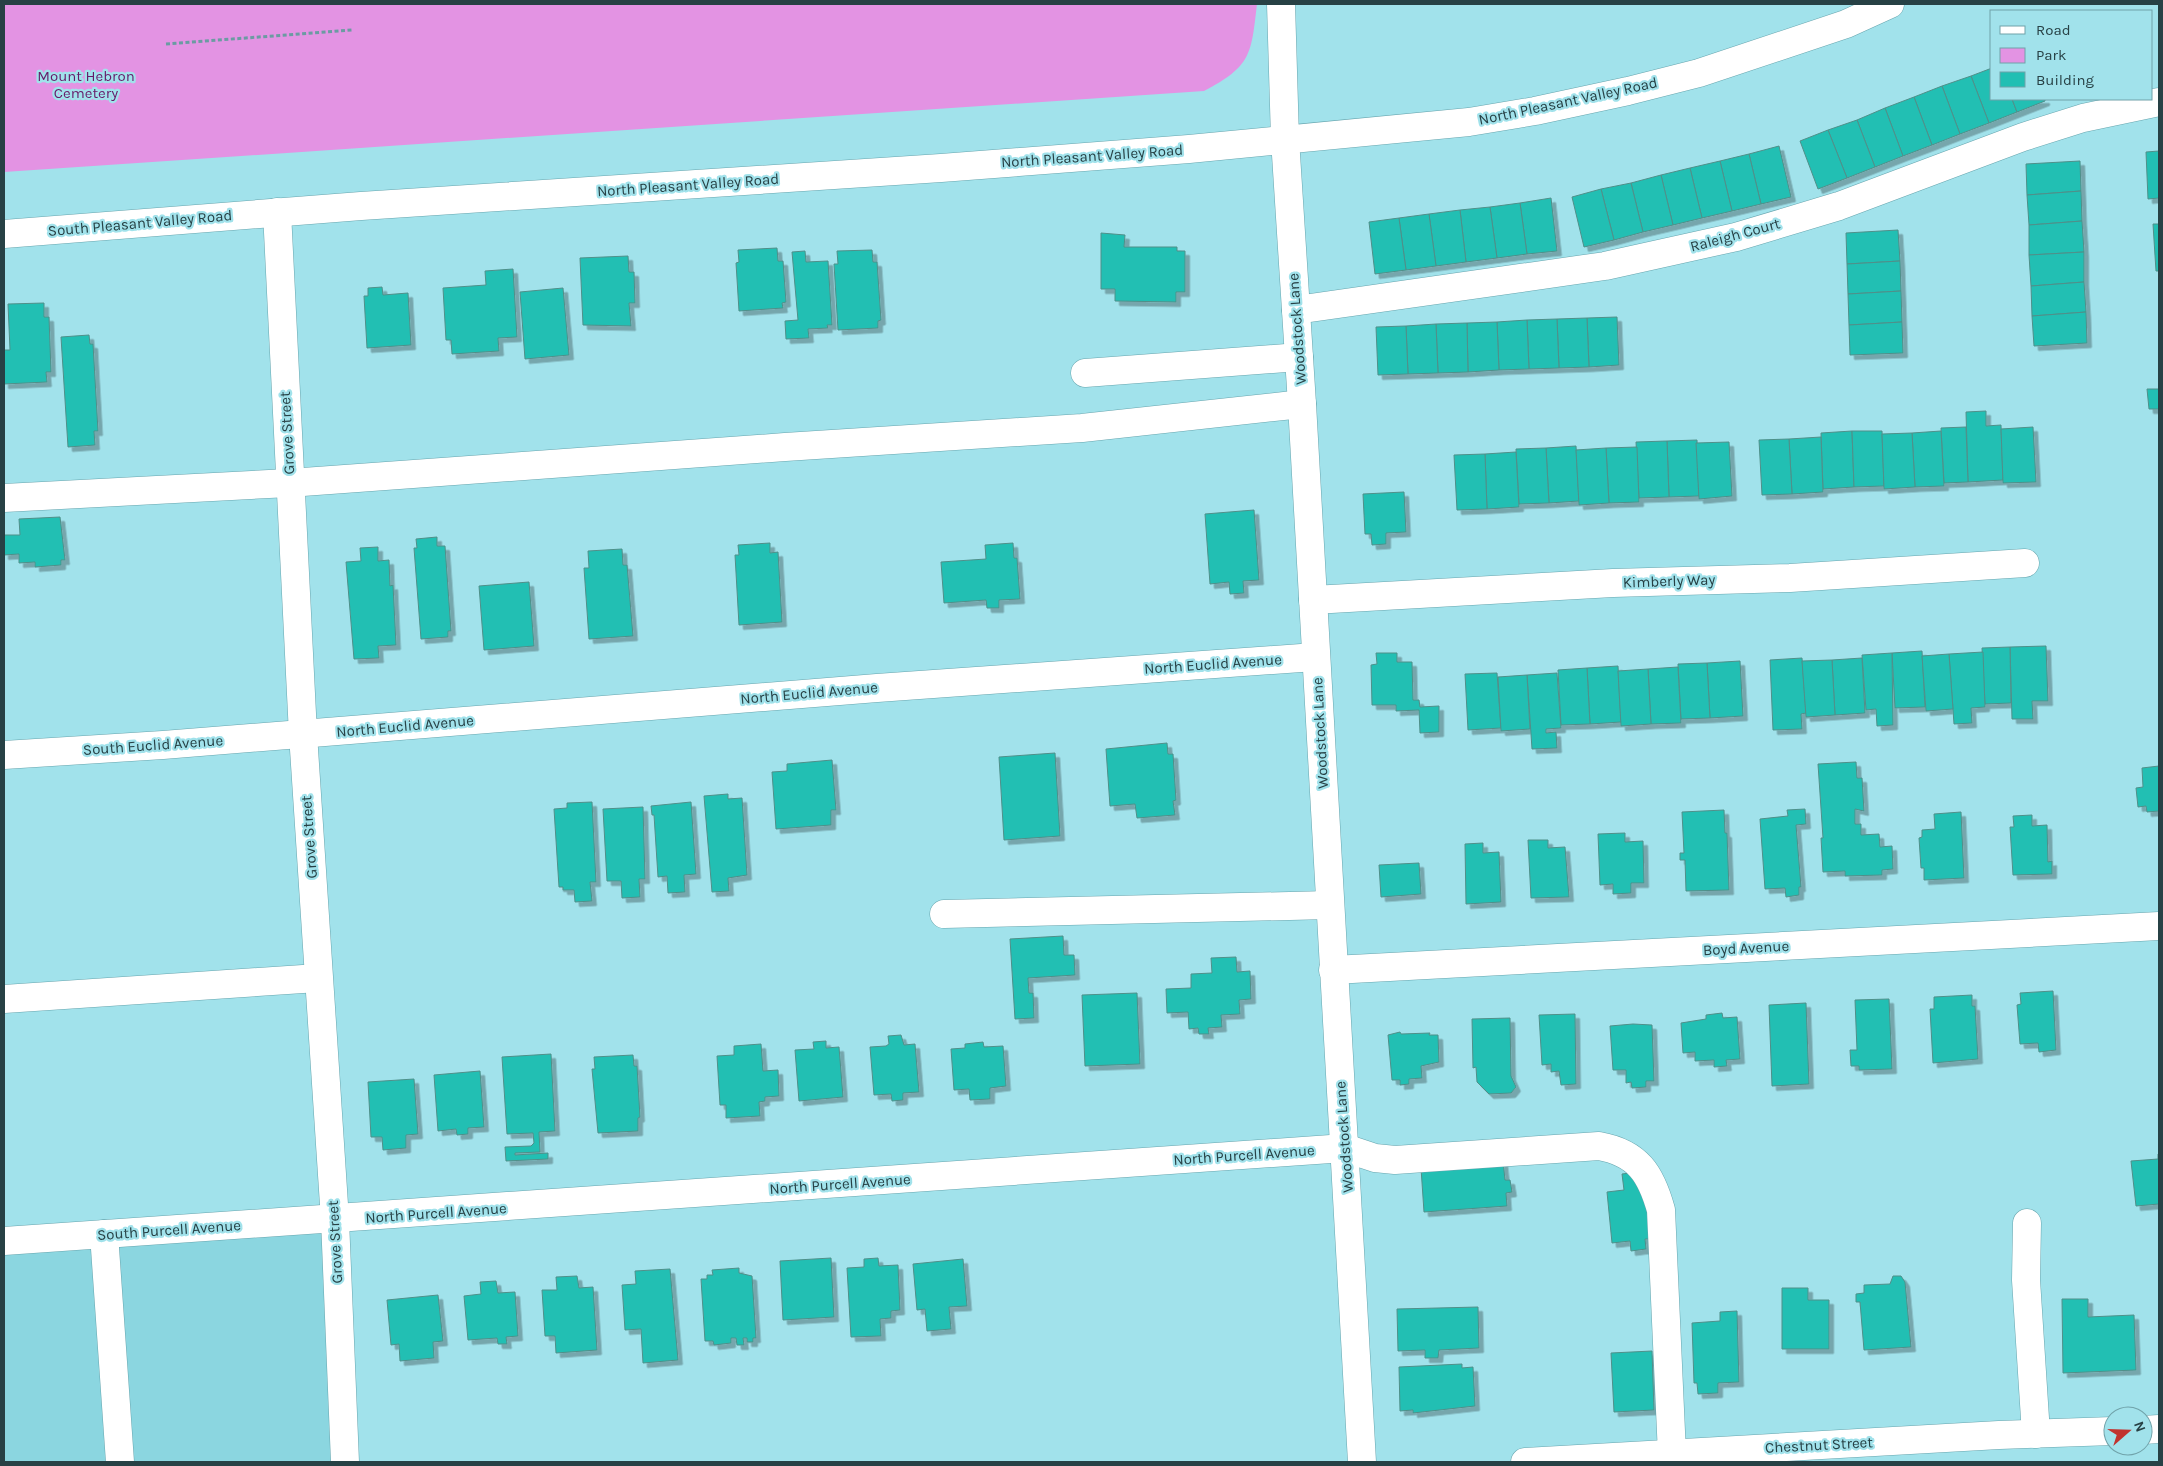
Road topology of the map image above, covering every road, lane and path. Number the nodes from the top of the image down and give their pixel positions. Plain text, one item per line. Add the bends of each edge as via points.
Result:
1 (1281, 4) edge
2 (1890, 4) edge
3 (352, 30) dead end
4 (166, 44) dead end
5 (2159, 102) edge
6 (1284, 139) junction
7 (277, 212) junction
8 (4, 234) edge
9 (1296, 310) junction
10 (1299, 357) junction
11 (1085, 373) dead end
12 (1302, 404) junction
13 (290, 483) junction
14 (4, 498) edge
15 (2025, 563) dead end
16 (1312, 600) junction
17 (1315, 657) junction
18 (303, 734) junction
19 (4, 756) edge
20 (1329, 905) junction
21 (944, 914) dead end
22 (2159, 926) edge
23 (1334, 970) junction
24 (318, 978) junction
25 (4, 999) edge
26 (1345, 1148) junction
27 (335, 1220) junction
28 (2027, 1223) dead end
29 (104, 1234) junction
30 (4, 1241) edge
31 (2103, 1431) edge
32 (2036, 1434) junction
33 (1672, 1454) junction
34 (120, 1462) edge
35 (345, 1462) edge
36 (1362, 1462) edge
37 (1525, 1462) edge

1 - 6 street, Woodstock Lane
2 - 6 street, North Pleasant Valley Road via 1846,24 1778,48 1628,91 1535,112 1469,122
3 - 4 path
5 - 9 street, Raleigh Court via 2083,118 2032,134 1839,206 1736,237 1605,266
6 - 7 street, North Pleasant Valley Road via 940,168
6 - 9 street, Woodstock Lane
7 - 8 street, South Pleasant Valley Road
7 - 13 street, Grove Street
9 - 10 street, Woodstock Lane
10 - 11 street
10 - 12 street, Woodstock Lane
12 - 13 street via 1082,428
12 - 16 street, Woodstock Lane
13 - 14 street
13 - 18 street, Grove Street
15 - 16 street, Kimberly Way via 1790,578 1613,583
16 - 17 street, Woodstock Lane
17 - 18 street, North Euclid Avenue
17 - 20 street, Woodstock Lane
18 - 19 street, South Euclid Avenue
18 - 24 street, Grove Street
20 - 21 street
20 - 23 street, Woodstock Lane
22 - 23 street, Boyd Avenue
23 - 26 street, Woodstock Lane
24 - 25 street
24 - 27 street, Grove Street
26 - 27 street, North Purcell Avenue
26 - 33 street via 1375,1158 1396,1160 1600,1146 1619,1149 1636,1161 1654,1185 1661,1210
26 - 36 street, Woodstock Lane
27 - 29 street, South Purcell Avenue
27 - 35 street, Grove Street
28 - 32 street via 2026,1280
29 - 30 street, South Purcell Avenue
29 - 34 street
31 - 32 street, Chestnut Street
32 - 33 street, Chestnut Street
33 - 37 street, Chestnut Street

